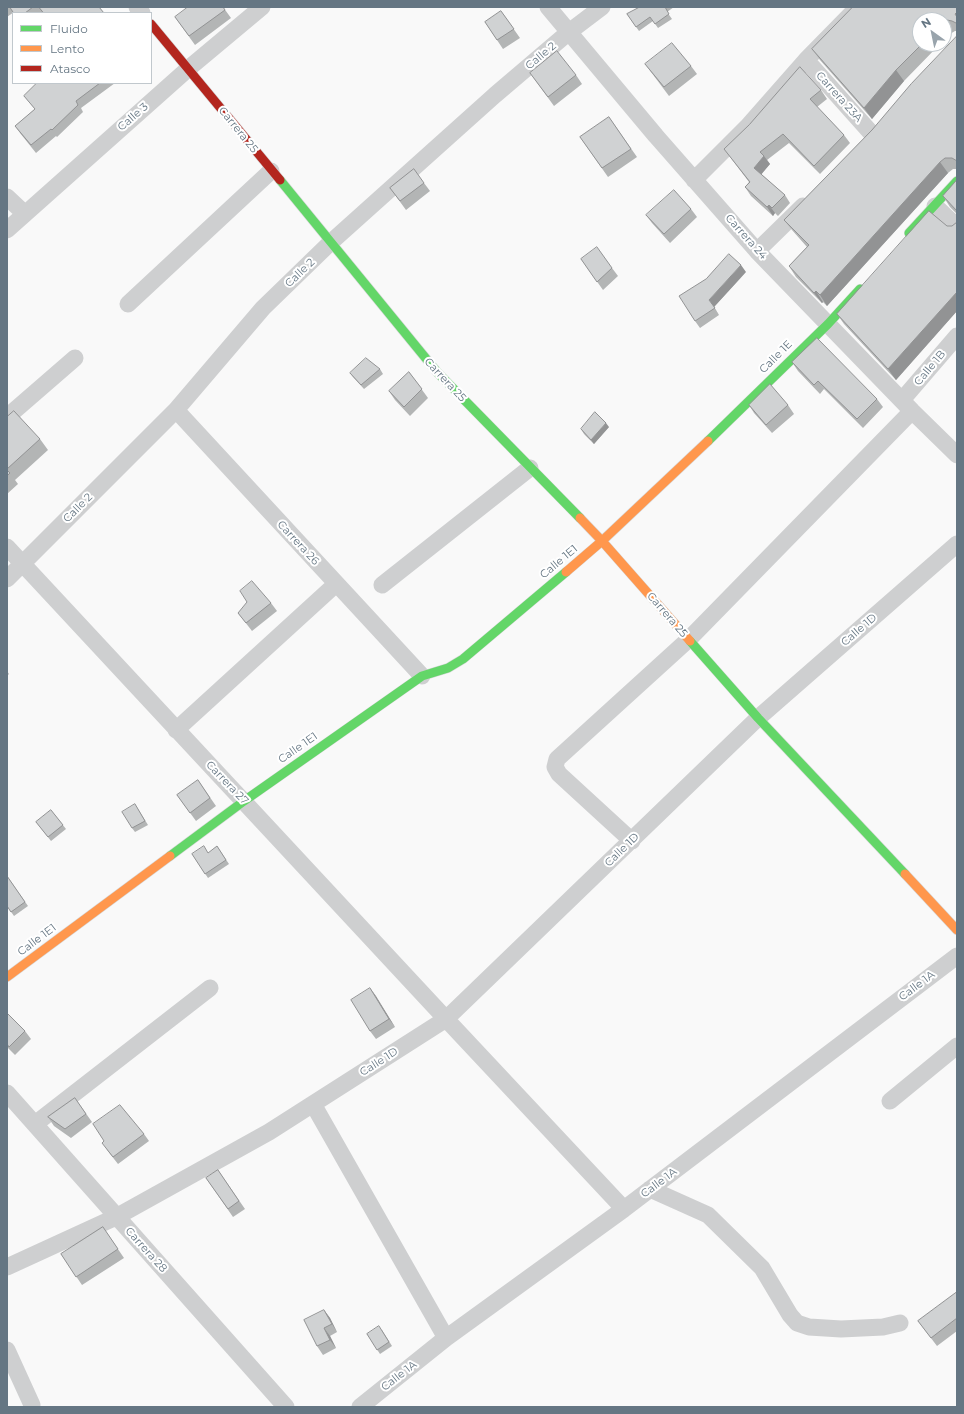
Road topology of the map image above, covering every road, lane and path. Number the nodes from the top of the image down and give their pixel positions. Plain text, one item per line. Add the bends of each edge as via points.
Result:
1 (262, 7) edge
2 (548, 7) edge
3 (602, 7) edge
4 (858, 7) edge
5 (152, 25) edge
6 (569, 32) junction
7 (806, 60) junction
8 (189, 68) junction
9 (872, 134) edge
10 (271, 171) junction
11 (694, 180) junction
12 (957, 181) edge
13 (813, 195) edge
14 (7, 197) edge
15 (935, 206) junction
16 (24, 213) junction
17 (957, 227) edge
18 (7, 230) edge
19 (903, 241) edge
20 (330, 243) junction
21 (757, 250) junction
22 (865, 282) edge
23 (128, 304) dead end
24 (828, 324) junction
25 (957, 336) edge
26 (75, 358) dead end
27 (907, 406) junction
28 (176, 410) junction
29 (7, 417) edge
30 (957, 455) edge
31 (530, 468) junction
32 (602, 541) junction
33 (957, 544) edge
34 (7, 547) edge
35 (23, 564) junction
36 (7, 578) edge
37 (336, 584) junction
38 (382, 585) dead end
39 (689, 639) junction
40 (422, 676) junction
41 (758, 718) junction
42 (176, 730) junction
43 (244, 800) junction
44 (632, 840) junction
45 (957, 930) edge
46 (957, 956) edge
47 (7, 977) edge
48 (210, 988) dead end
49 (446, 1019) junction
50 (957, 1046) edge
51 (7, 1093) edge
52 (890, 1101) dead end
53 (313, 1104) junction
54 (35, 1124) junction
55 (650, 1189) junction
56 (624, 1209) junction
57 (116, 1217) junction
58 (7, 1267) edge
59 (900, 1323) dead end
60 (446, 1338) junction
61 (7, 1350) edge
62 (32, 1405) dead end
63 (286, 1407) edge
64 (360, 1407) edge

1 - 8 street, Calle 3
2 - 6 street, Carrera 24
3 - 6 street, Calle 2
4 - 7 street
5 - 8 street, Carrera 25
6 - 11 street, Carrera 24
6 - 20 street, Calle 2
7 - 9 street, Carrera 23A
7 - 11 street via 747,127
8 - 10 street, Carrera 25
8 - 16 street, Calle 3
10 - 20 street, Carrera 25
10 - 23 street
11 - 21 street, Carrera 24
12 - 15 street
13 - 21 street
14 - 16 street
15 - 17 street
15 - 19 street
16 - 18 street, Calle 3
20 - 28 street, Calle 2 via 263,308
20 - 31 street, Carrera 25 via 437,372
21 - 24 street, Carrera 24
22 - 24 street, Calle 1E
24 - 27 street, Carrera 24
24 - 32 street, Calle 1E
25 - 27 street, Calle 1B
26 - 29 street
27 - 30 street, Carrera 24
27 - 39 street, Calle 1B
28 - 35 street, Calle 2
28 - 37 street, Carrera 26
31 - 32 street, Carrera 25
31 - 38 street
32 - 39 street, Carrera 25
32 - 40 street, Calle 1E1 via 463,659 448,668
33 - 41 street, Calle 1D
34 - 35 street, Carrera 27
35 - 36 street
35 - 42 street, Carrera 27
37 - 40 street, Carrera 26
37 - 42 street
39 - 41 street, Carrera 25
39 - 44 street, Calle 1B via 557,759 555,767 559,774
40 - 43 street, Calle 1E1
41 - 44 street, Calle 1D
41 - 45 street, Carrera 25
42 - 43 street, Carrera 27
43 - 47 street, Calle 1E1
43 - 49 street, Carrera 27
44 - 49 street, Calle 1D
46 - 55 street, Calle 1A
48 - 54 street
49 - 53 street, Calle 1D
49 - 56 street, Carrera 27
50 - 52 street
51 - 54 street, Carrera 28
53 - 57 street, Calle 1D via 269,1132
53 - 60 street
54 - 57 street, Carrera 28
55 - 56 street, Calle 1A
55 - 59 street via 708,1215 762,1268 796,1323 809,1327 841,1329 883,1327
56 - 60 street, Calle 1A
57 - 58 street, Calle 1D
57 - 63 street, Carrera 28
60 - 64 street, Calle 1A
61 - 62 street

